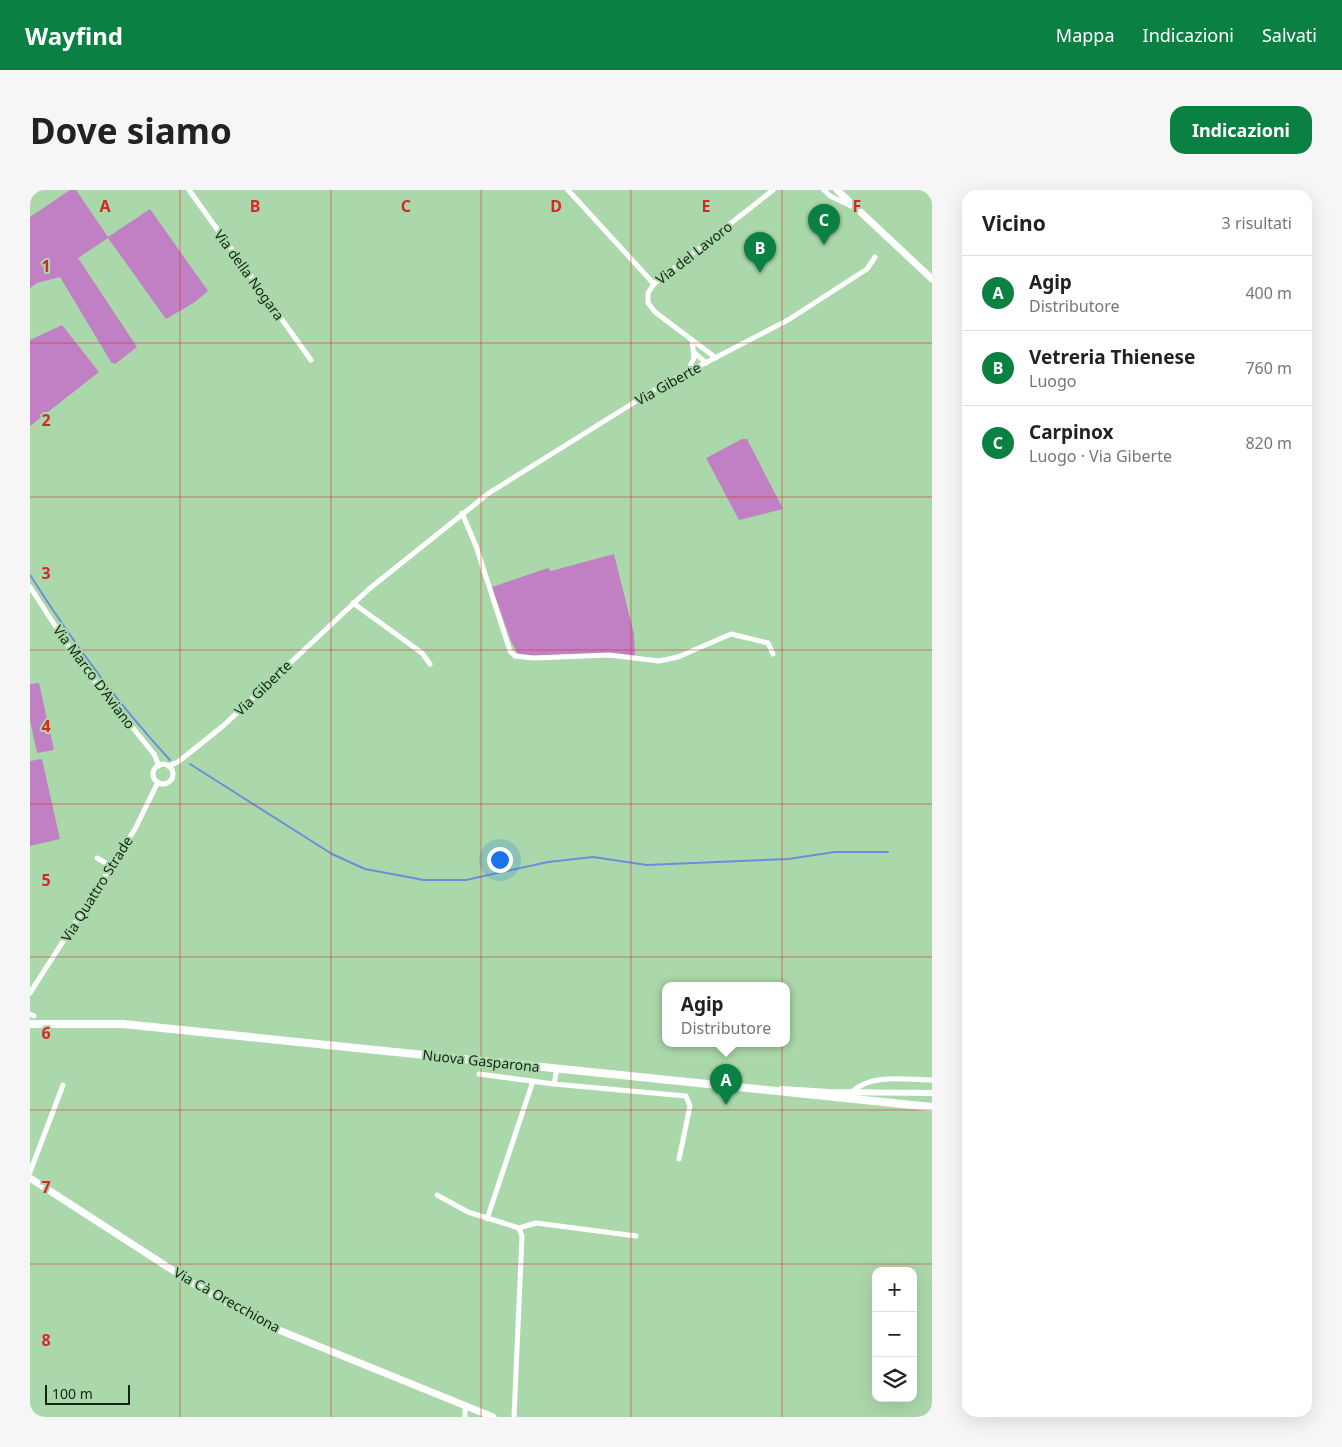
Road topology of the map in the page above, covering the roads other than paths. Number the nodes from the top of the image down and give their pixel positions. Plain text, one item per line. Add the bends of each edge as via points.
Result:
1 (189, 190) edge
2 (568, 190) edge
3 (773, 190) edge
4 (824, 190) edge
5 (837, 190) edge
6 (858, 209) junction
7 (875, 257) dead end
8 (932, 279) edge
9 (654, 284) junction
10 (692, 340) junction
11 (705, 349) junction
12 (695, 353) junction
13 (716, 358) junction
14 (310, 360) dead end
15 (706, 363) junction
16 (686, 372) junction
17 (462, 513) junction
18 (30, 587) edge
19 (353, 603) junction
20 (773, 654) dead end
21 (430, 664) dead end
22 (159, 766) junction
23 (168, 766) junction
24 (158, 782) junction
25 (97, 858) dead end
26 (111, 866) junction
27 (30, 993) edge
28 (30, 1024) edge
29 (557, 1069) junction
30 (479, 1074) dead end
31 (932, 1080) edge
32 (533, 1082) junction
33 (554, 1084) junction
34 (63, 1085) dead end
35 (764, 1090) junction
36 (853, 1091) junction
37 (932, 1093) edge
38 (932, 1107) edge
39 (679, 1158) dead end
40 (30, 1172) edge
41 (30, 1178) edge
42 (437, 1195) dead end
43 (487, 1219) junction
44 (519, 1228) junction
45 (636, 1236) dead end
46 (465, 1405) junction
47 (465, 1417) edge
48 (493, 1417) edge
49 (514, 1417) edge

1 - 14 street, Via della Nogara
2 - 9 street
3 - 9 street, Via del Lavoro
4 - 6 street
5 - 6 main road
6 - 8 main road
7 - 13 street, Via Giberte via 866,269 788,320
9 - 10 street, Via del Lavoro via 648,294 648,303
10 - 11 street, Via del Lavoro
10 - 12 street
11 - 13 street, Via del Lavoro
11 - 15 street
12 - 15 street
12 - 16 street
13 - 15 street, Via Giberte
15 - 16 street, Via Giberte
16 - 17 street, Via Giberte via 578,436
17 - 19 street, Via Giberte
17 - 20 street via 510,651 515,656 609,655 659,661 678,657 731,634 768,643
18 - 22 street, Via Marco D'Aviano via 76,658 154,754
19 - 21 street via 422,653
19 - 23 street, Via Giberte via 249,703 178,762
22 - 23 street
22 - 24 street via 154,772
23 - 24 street via 173,775 170,781
24 - 26 street, Via Quattro Strade via 135,829
25 - 26 street
26 - 27 street, Via Quattro Strade
28 - 29 main road, Nuova Gasparona via 123,1024
29 - 33 street
29 - 35 main road, Nuova Gasparona
30 - 32 street
31 - 36 street via 873,1080
32 - 33 street
32 - 43 street
33 - 39 street via 686,1096 690,1106
34 - 40 street
35 - 36 street
35 - 38 main road, Nuova Gasparona
36 - 37 street
41 - 46 main road, Via Cà Orecchiona via 194,1284 264,1324
42 - 43 street
43 - 44 street
44 - 45 street via 536,1223
44 - 49 street via 522,1236
46 - 47 street
46 - 48 main road, Via Cà Orecchiona

